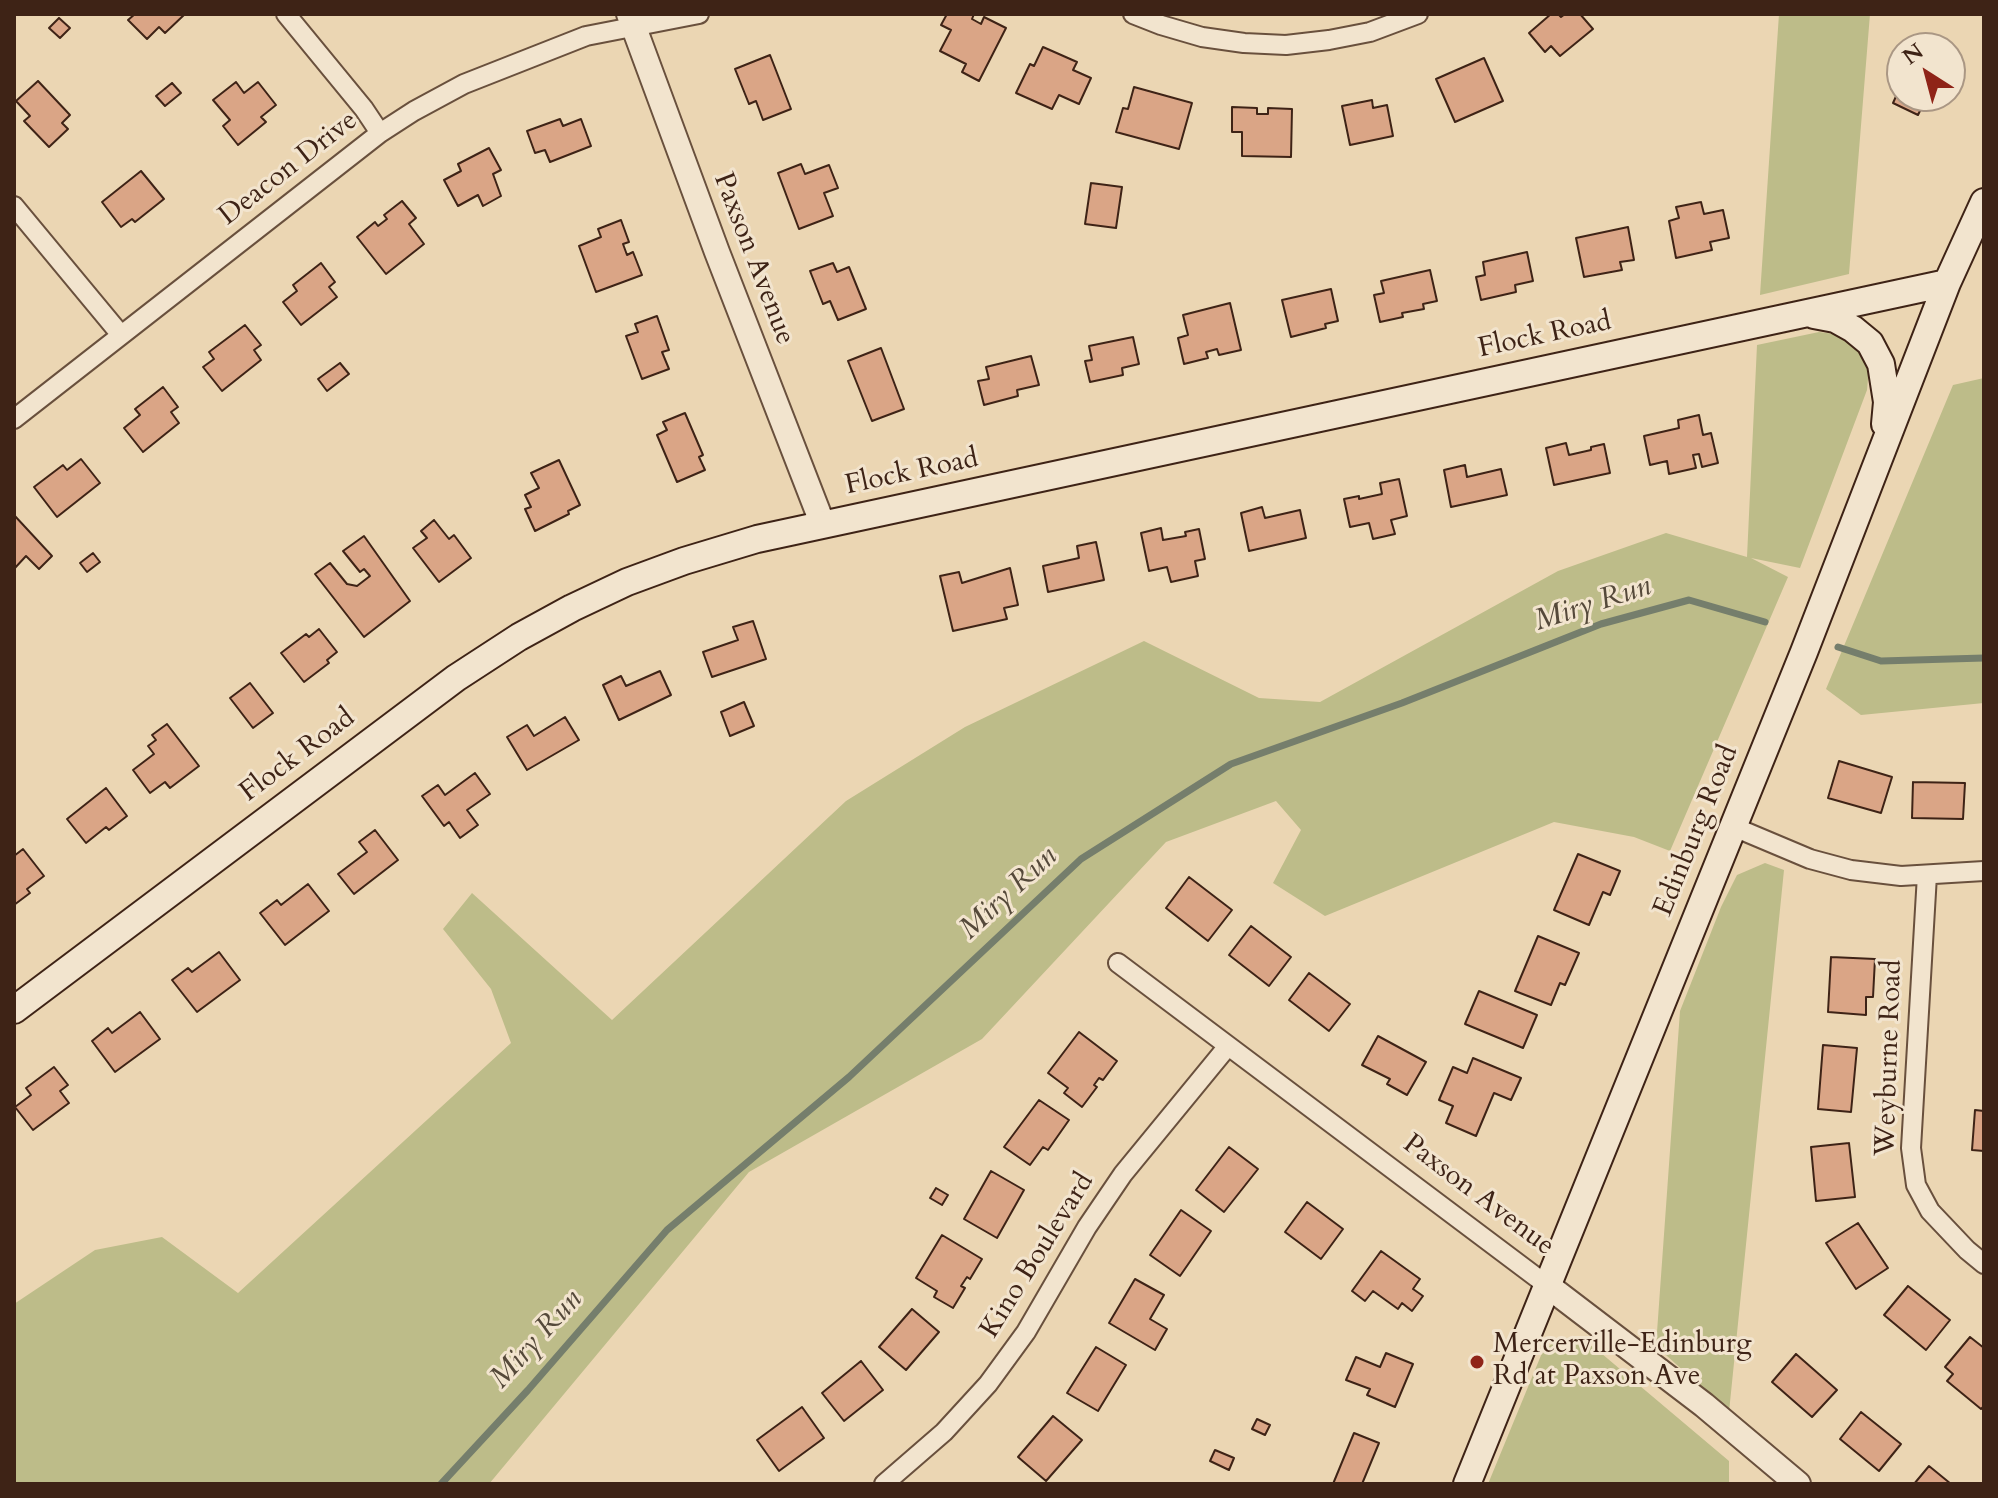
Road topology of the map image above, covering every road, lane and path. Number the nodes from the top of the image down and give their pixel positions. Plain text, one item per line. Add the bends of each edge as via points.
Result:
1 (286, 14) edge
2 (699, 14) edge
3 (1133, 14) edge
4 (1418, 14) edge
5 (632, 20) edge
6 (380, 133) junction
7 (1984, 202) edge
8 (14, 206) edge
9 (1947, 283) junction
10 (1806, 314) junction
11 (121, 335) junction
12 (14, 419) edge
13 (1883, 446) junction
14 (823, 525) junction
15 (1734, 827) junction
16 (1984, 871) edge
17 (1927, 875) junction
18 (1118, 963) dead end
19 (14, 1010) edge
20 (1228, 1046) junction
21 (1984, 1264) edge
22 (1548, 1286) junction
23 (884, 1484) edge
24 (1467, 1484) edge
25 (1798, 1484) edge

1 - 6 street
2 - 5 street, Deacon Drive
3 - 4 street via 1202,37 1286,45 1370,32
5 - 6 street, Deacon Drive via 464,84
5 - 14 street, Paxson Avenue
6 - 11 street, Deacon Drive
7 - 9 main road, Edinburg Road
8 - 11 street
9 - 10 main road, Flock Road
9 - 13 main road, Edinburg Road
10 - 13 main road via 1835,319 1870,343 1881,364 1887,402
10 - 14 main road, Flock Road
11 - 12 street, Deacon Drive
13 - 15 main road, Edinburg Road
14 - 19 main road, Flock Road via 684,561 627,582 519,637 456,678
15 - 17 street via 1851,870
15 - 22 main road, Edinburg Road
16 - 17 street
17 - 21 street, Weyburne Road via 1911,1148 1916,1185 1930,1211
18 - 20 street, Paxson Avenue
20 - 22 street, Paxson Avenue
20 - 23 street, Kino Boulevard via 1123,1174 988,1384 944,1432
22 - 24 main road, Edinburg Road
22 - 25 street, Paxson Avenue

